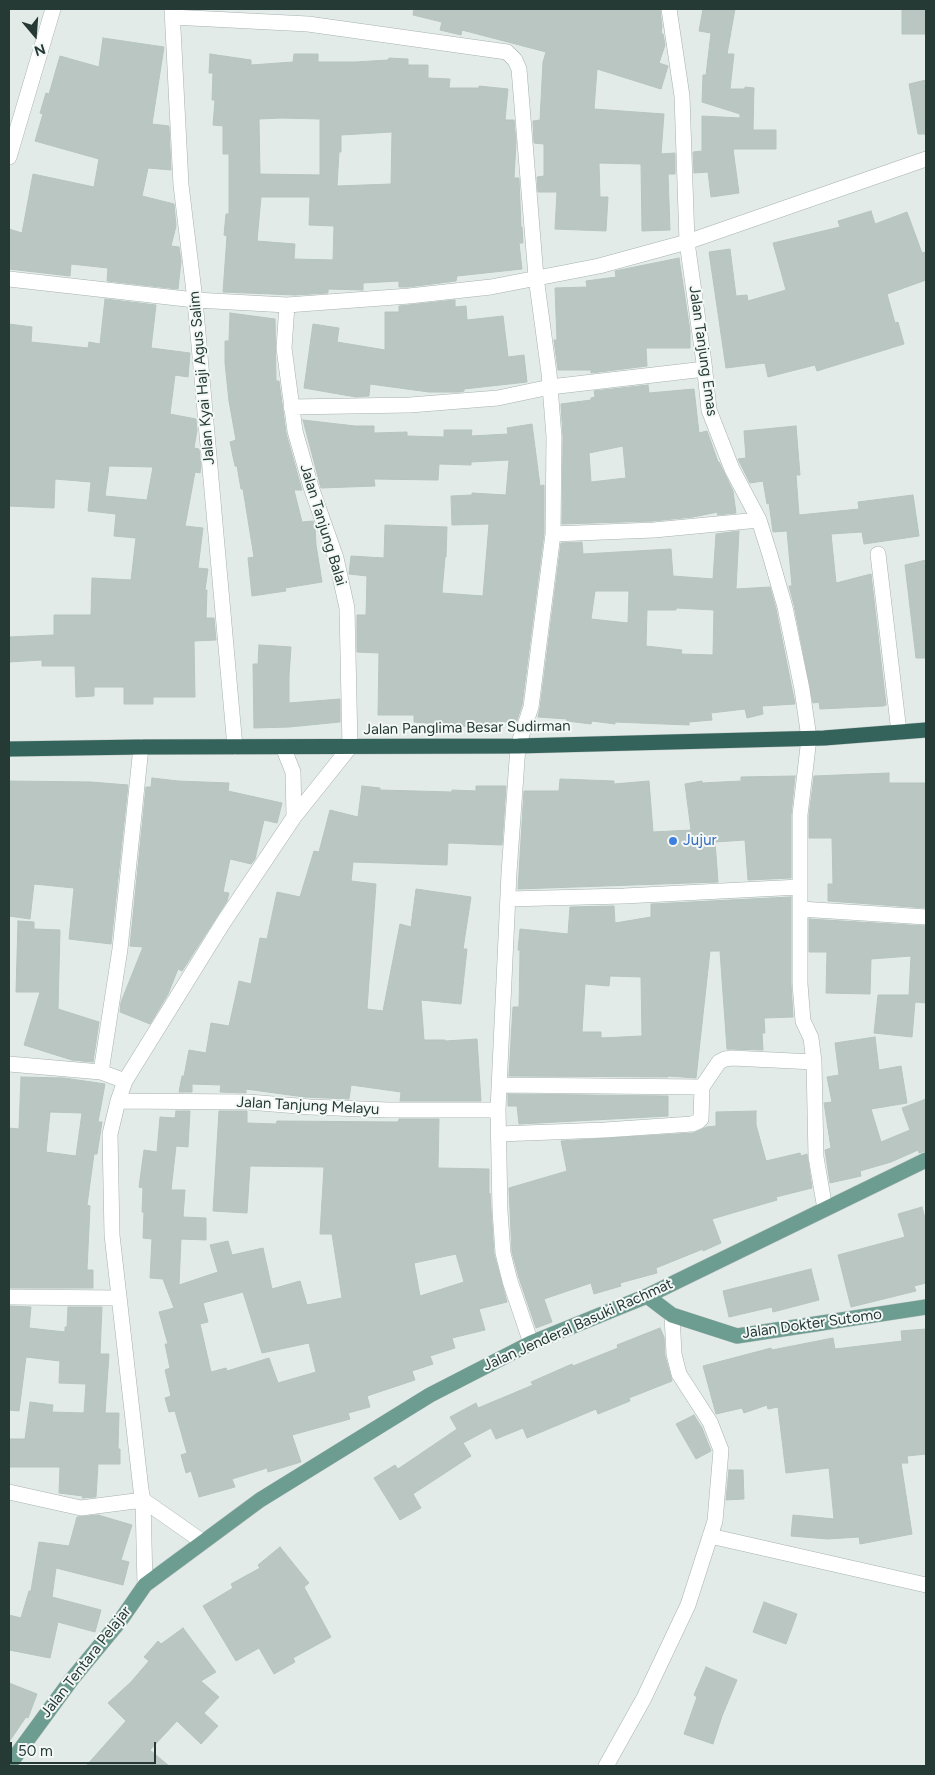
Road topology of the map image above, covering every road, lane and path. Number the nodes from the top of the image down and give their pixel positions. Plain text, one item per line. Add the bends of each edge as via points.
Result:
1 (53, 9) edge
2 (669, 9) edge
3 (172, 13) edge
4 (9, 157) edge
5 (926, 159) edge
6 (687, 242) junction
7 (536, 277) junction
8 (9, 279) edge
9 (196, 300) junction
10 (288, 305) junction
11 (705, 369) junction
12 (550, 387) junction
13 (291, 407) junction
14 (759, 520) junction
15 (553, 534) junction
16 (878, 554) dead end
17 (926, 730) edge
18 (899, 732) junction
19 (809, 738) junction
20 (141, 746) junction
21 (518, 746) junction
22 (235, 747) junction
23 (284, 747) junction
24 (350, 747) junction
25 (9, 749) edge
26 (294, 816) junction
27 (800, 887) junction
28 (508, 899) junction
29 (800, 909) junction
30 (926, 917) edge
31 (814, 1062) junction
32 (9, 1064) edge
33 (101, 1072) junction
34 (125, 1080) junction
35 (500, 1084) junction
36 (702, 1087) junction
37 (118, 1101) junction
38 (498, 1110) junction
39 (499, 1134) junction
40 (926, 1160) edge
41 (825, 1209) junction
42 (647, 1296) junction
43 (9, 1297) edge
44 (119, 1298) junction
45 (926, 1307) edge
46 (672, 1315) junction
47 (531, 1343) junction
48 (9, 1492) edge
49 (143, 1500) junction
50 (710, 1536) junction
51 (203, 1542) junction
52 (145, 1585) junction
53 (926, 1586) edge
54 (9, 1765) edge
55 (606, 1766) edge

1 - 4 street
2 - 6 street, Jalan Tanjung Emas via 682,96
3 - 7 street via 308,24 507,52 519,69
3 - 9 street, Jalan Kyai Haji Agus Salim via 181,185
5 - 6 street
6 - 7 street via 599,266
6 - 11 street, Jalan Tanjung Emas
7 - 10 street via 491,288
7 - 12 street
8 - 9 street
9 - 10 street
9 - 22 street, Jalan Kyai Haji Agus Salim
10 - 13 street, Jalan Tanjung Balai via 284,348
11 - 12 street
11 - 14 street, Jalan Tanjung Emas via 709,410 732,469
12 - 13 street via 498,398 410,405
12 - 15 street via 554,437
13 - 24 street, Jalan Tanjung Balai via 311,487 336,558 347,608
14 - 15 street via 654,530
14 - 19 street, Jalan Tanjung Emas via 785,608
15 - 21 street via 531,708
16 - 18 street
17 - 18 highway, Jalan Panglima Besar Sudirman
18 - 19 highway, Jalan Panglima Besar Sudirman
19 - 21 highway, Jalan Panglima Besar Sudirman
19 - 27 street, Jalan Tanjung Emas via 800,815
20 - 22 highway, Jalan Panglima Besar Sudirman
20 - 25 highway, Jalan Panglima Besar Sudirman
20 - 33 street via 120,949
21 - 24 highway, Jalan Panglima Besar Sudirman
21 - 28 street
22 - 23 highway, Jalan Panglima Besar Sudirman
23 - 24 highway, Jalan Panglima Besar Sudirman
23 - 26 street via 293,772
24 - 26 street
26 - 34 street
27 - 28 street
27 - 29 street, Jalan Tanjung Emas
28 - 35 street
29 - 30 street
29 - 31 street, Jalan Tanjung Emas via 803,1021 811,1038
31 - 36 street via 725,1059 719,1062
31 - 41 street, Jalan Tanjung Emas via 816,1157
32 - 33 street
33 - 34 street
34 - 37 street
35 - 36 street
35 - 38 street
36 - 39 street via 701,1119 692,1124
37 - 38 street, Jalan Tanjung Melayu via 248,1102 388,1110
37 - 44 street via 110,1134 112,1236
38 - 39 street
39 - 47 street via 503,1253
40 - 41 main road, Jalan Jenderal Basuki Rachmat
41 - 42 main road, Jalan Jenderal Basuki Rachmat
42 - 46 main road, Jalan Dokter Sutomo
42 - 47 main road, Jalan Jenderal Basuki Rachmat
43 - 44 street
44 - 49 street
45 - 46 main road, Jalan Dokter Sutomo via 737,1336
46 - 50 street via 674,1354 679,1374 710,1422 721,1450 715,1521
47 - 51 main road, Jalan Jenderal Basuki Rachmat via 430,1395 260,1500
48 - 49 street via 81,1508
49 - 51 street
49 - 52 street
50 - 53 street
50 - 55 street via 688,1606 644,1698
51 - 52 main road, Jalan Jenderal Basuki Rachmat
52 - 54 main road, Jalan Tentara Pelajar

